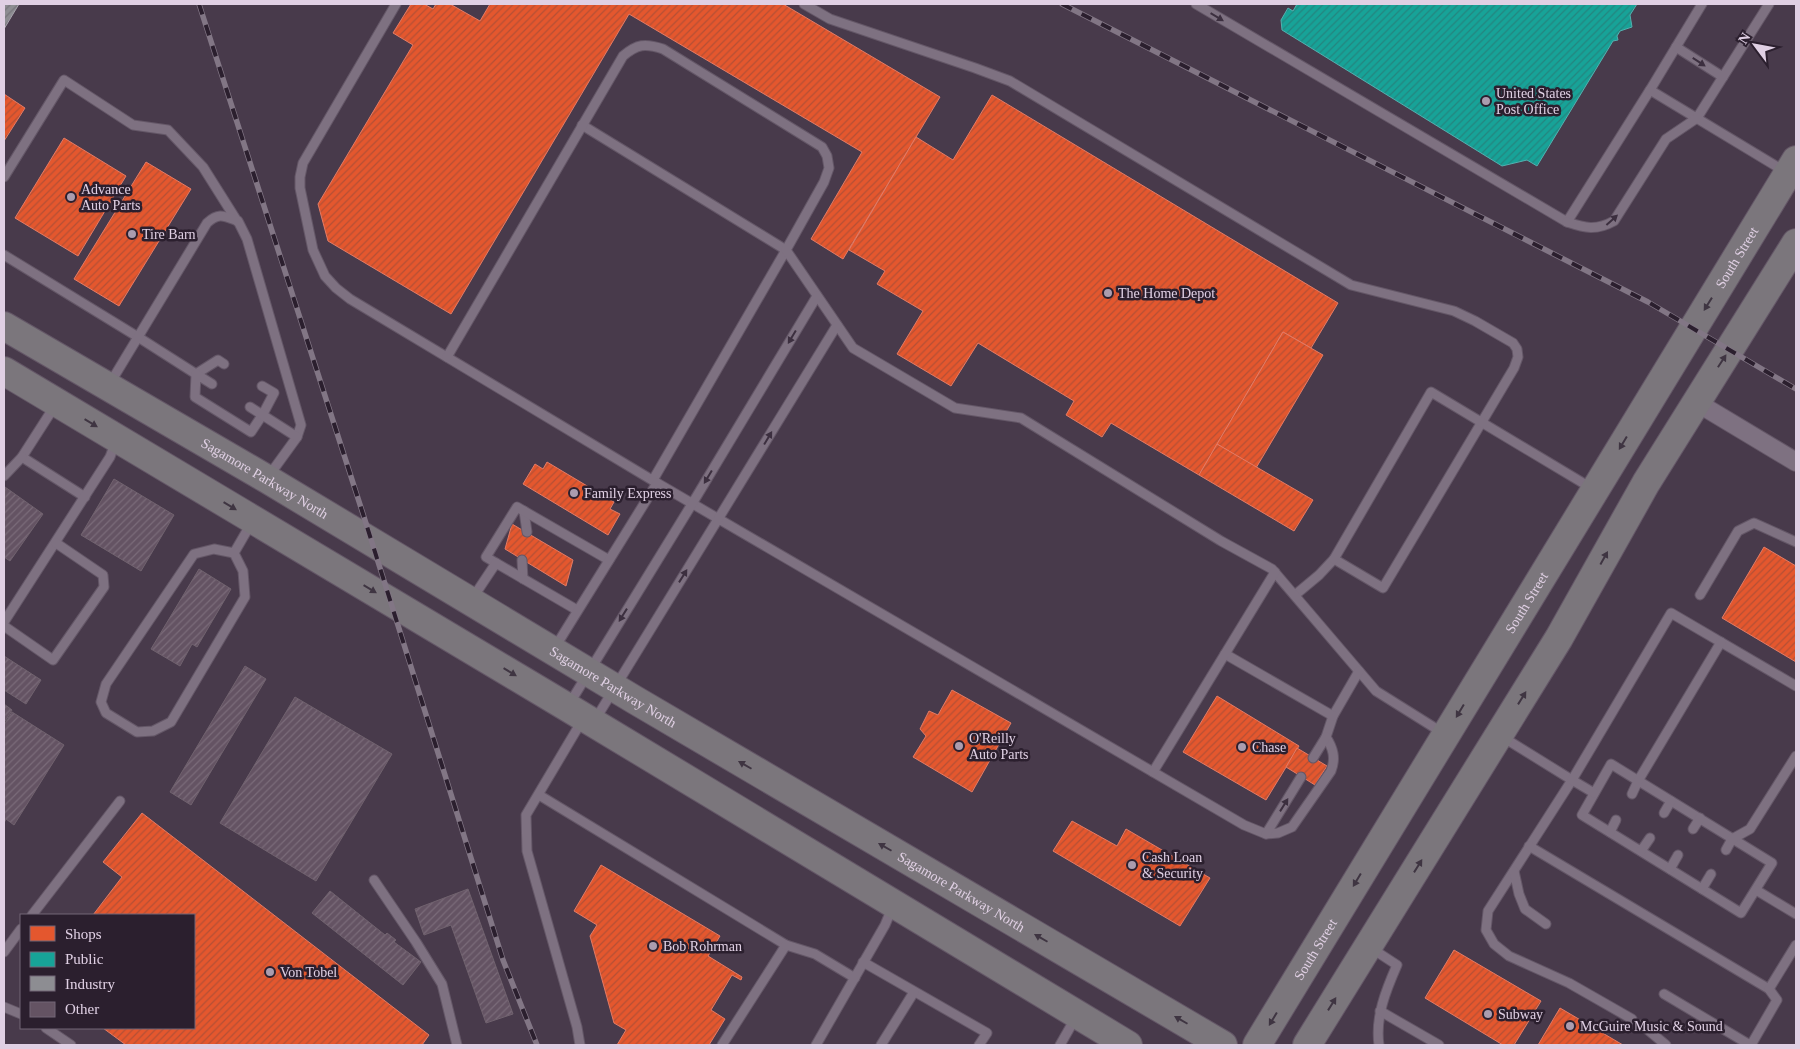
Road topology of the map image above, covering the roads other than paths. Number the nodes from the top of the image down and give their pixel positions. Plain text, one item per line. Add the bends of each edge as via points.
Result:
1 (396, 4) edge
2 (804, 4) edge
3 (1196, 4) edge
4 (1702, 4) edge
5 (1769, 4) edge
6 (1676, 47) junction
7 (1723, 77) junction
8 (1650, 90) junction
9 (1697, 118) junction
10 (582, 125) junction
11 (1794, 170) edge
12 (4, 177) edge
13 (238, 221) junction
14 (1567, 222) junction
15 (1796, 243) edge
16 (786, 250) junction
17 (4, 255) edge
18 (817, 296) junction
19 (837, 325) junction
20 (4, 326) edge
21 (138, 336) junction
22 (447, 357) junction
23 (224, 364) dead end
24 (4, 371) edge
25 (196, 374) junction
26 (212, 384) dead end
27 (108, 386) junction
28 (262, 386) dead end
29 (1696, 402) junction
30 (57, 403) junction
31 (250, 407) dead end
32 (263, 414) junction
33 (1482, 422) junction
34 (297, 437) junction
35 (118, 439) junction
36 (22, 457) junction
37 (1796, 462) edge
38 (4, 476) edge
39 (267, 479) junction
40 (655, 481) junction
41 (1594, 490) junction
42 (85, 497) junction
43 (692, 504) junction
44 (524, 511) junction
45 (719, 519) junction
46 (254, 520) junction
47 (527, 532) dead end
48 (1796, 542) edge
49 (56, 543) junction
50 (234, 553) junction
51 (1334, 559) junction
52 (522, 560) dead end
53 (609, 560) junction
54 (496, 563) junction
55 (1275, 572) junction
56 (523, 579) junction
57 (1700, 594) dead end
58 (1295, 595) junction
59 (471, 602) junction
60 (577, 610) junction
61 (4, 622) edge
62 (4, 626) edge
63 (1721, 642) junction
64 (553, 650) junction
65 (1226, 654) junction
66 (1359, 671) junction
67 (588, 672) junction
68 (1796, 686) edge
69 (614, 687) junction
70 (582, 715) junction
71 (1333, 716) junction
72 (1445, 735) junction
73 (1499, 735) junction
74 (1326, 737) junction
75 (1796, 756) edge
76 (1313, 758) dead end
77 (1153, 772) junction
78 (1302, 777) dead end
79 (1572, 780) junction
80 (1638, 781) junction
81 (1594, 793) junction
82 (1632, 794) dead end
83 (539, 795) junction
84 (120, 801) dead end
85 (1671, 801) junction
86 (1664, 813) dead end
87 (1700, 818) junction
88 (1616, 820) dead end
89 (1693, 830) dead end
90 (1610, 832) junction
91 (1266, 834) junction
92 (1650, 838) dead end
93 (1732, 838) junction
94 (1529, 846) junction
95 (1726, 850) dead end
96 (1642, 851) junction
97 (1678, 855) dead end
98 (1670, 869) junction
99 (1514, 871) junction
100 (1711, 874) dead end
101 (374, 880) dead end
102 (1702, 889) junction
103 (1756, 890) junction
104 (894, 904) junction
105 (33, 914) edge
106 (1796, 914) edge
107 (1546, 924) dead end
108 (20, 930) edge
109 (1796, 944) edge
110 (786, 945) junction
111 (1368, 946) junction
112 (4, 952) edge
113 (863, 962) junction
114 (855, 978) junction
115 (1769, 989) junction
116 (914, 992) junction
117 (1664, 994) dead end
118 (4, 1007) edge
119 (1380, 1011) junction
120 (20, 1014) edge
121 (1077, 1014) junction
122 (1632, 1019) dead end
123 (1642, 1025) dead end
124 (47, 1029) edge
125 (71, 1045) edge
126 (457, 1045) edge
127 (580, 1045) edge
128 (722, 1045) edge
129 (816, 1045) edge
130 (882, 1045) edge
131 (980, 1045) edge
132 (1060, 1045) edge
133 (1128, 1045) edge
134 (1223, 1045) edge
135 (1257, 1045) edge
136 (1307, 1045) edge
137 (1379, 1045) edge
138 (1439, 1045) edge
139 (1666, 1045) edge
140 (1751, 1045) edge

1 - 22 lane via 303,164 300,188 313,250 324,276 350,299
2 - 33 lane via 830,19 1010,81 1351,285 1454,311 1513,343 1518,349 1514,368
3 -> 14 lane
4 - 6 lane
5 - 7 lane
6 -> 7 lane
6 - 8 lane
7 - 9 lane
8 - 9 lane
8 - 14 lane
9 - 11 lane
14 -> 9 lane via 1586,228 1605,226 1614,221 1666,140
10 - 16 lane
10 - 16 lane via 623,56 632,48 652,46 669,53 822,147 829,168
10 - 22 lane
11 -> 41 main road, South Street
12 - 13 lane via 64,80 133,125 168,130 204,167
13 - 21 lane via 214,216 207,223
13 - 34 lane via 247,239 301,425
29 -> 15 main road
16 - 18 lane
16 - 40 lane
17 - 21 lane
18 - 19 lane
18 -> 43 lane
45 -> 19 lane
19 - 55 lane via 853,348 955,408 1021,418
20 - 27 main road, Sagamore Parkway North
21 - 25 lane
21 - 27 lane
22 - 40 lane
23 - 25 lane via 218,360
24 - 30 main road
25 - 26 lane
25 - 32 lane via 195,397 251,432
27 - 39 main road, Sagamore Parkway North
28 - 32 lane via 274,393
29 - 37 street
73 -> 29 main road
30 -> 35 main road
30 - 36 lane
31 - 32 lane
32 - 34 lane
33 - 41 lane
33 - 51 lane via 1383,588
33 - 51 lane via 1431,392
34 - 39 lane
35 - 42 lane
35 -> 46 main road
36 - 38 lane
36 - 42 lane
39 - 59 main road, Sagamore Parkway North
40 - 43 lane
40 - 53 lane
41 -> 72 main road, South Street
42 - 49 lane
43 - 45 lane
43 -> 67 lane
44 - 47 lane
44 - 53 lane
44 - 54 lane via 517,508 486,557
69 -> 45 lane
45 - 77 lane
46 - 50 lane
46 -> 70 main road
48 - 57 lane via 1754,523 1738,531
49 - 61 lane
49 - 62 lane via 103,575 104,587 53,660
50 - 50 lane via 214,549 194,554 106,684 102,702 106,713 137,732 153,731 171,722 245,596 243,571
51 - 58 lane
52 - 56 lane
53 - 60 lane
54 - 56 lane
54 - 59 lane
55 - 58 lane
55 - 65 lane
56 - 60 lane
58 - 66 lane
59 - 64 main road, Sagamore Parkway North
60 - 64 lane
63 - 68 lane
63 - 79 lane via 1671,613
63 - 80 lane
64 - 67 main road, Sagamore Parkway North
65 - 71 lane
65 - 77 lane
66 - 71 lane
66 - 72 lane via 1376,691
67 - 69 main road, Sagamore Parkway North
67 - 70 lane
69 - 70 lane
134 -> 69 main road, Sagamore Parkway North
70 - 83 lane
70 - 104 main road
71 - 74 lane
72 -> 135 main road, South Street
73 - 79 lane
111 -> 73 main road
74 - 76 lane
74 - 91 lane via 1334,753 1331,771 1292,827
75 - 93 lane via 1750,829
77 - 91 lane
91 -> 78 lane
79 - 81 lane
79 - 94 lane
80 - 81 lane via 1611,764
80 - 82 lane
80 - 85 lane
81 - 90 lane via 1582,815
83 - 110 lane
83 - 127 lane via 526,815 527,851
84 - 105 lane
85 - 86 lane
85 - 87 lane
87 - 89 lane
87 - 93 lane
88 - 90 lane
90 - 96 lane
92 - 96 lane
93 - 95 lane
93 - 103 lane via 1772,863
94 - 99 lane
94 - 115 lane
96 - 98 lane
97 - 98 lane
98 - 102 lane
99 - 107 lane via 1526,909
99 - 122 lane via 1488,911 1486,930 1494,944 1509,956 1569,983
100 - 102 lane
101 - 126 lane via 442,984
102 - 103 lane via 1740,913
103 - 106 lane
104 - 113 lane
104 - 121 main road
108 - 112 lane
109 - 115 lane
110 - 114 lane via 815,954
110 - 128 lane
111 - 119 lane via 1397,965
136 -> 111 main road
113 - 114 lane
113 - 116 lane
114 - 129 lane
115 - 140 lane via 1777,1000
116 - 130 lane
116 - 131 lane via 986,1033
117 - 140 lane
118 - 120 lane
119 - 137 lane
119 - 138 lane
121 - 132 lane
121 - 133 main road
123 - 139 lane
124 - 125 lane

